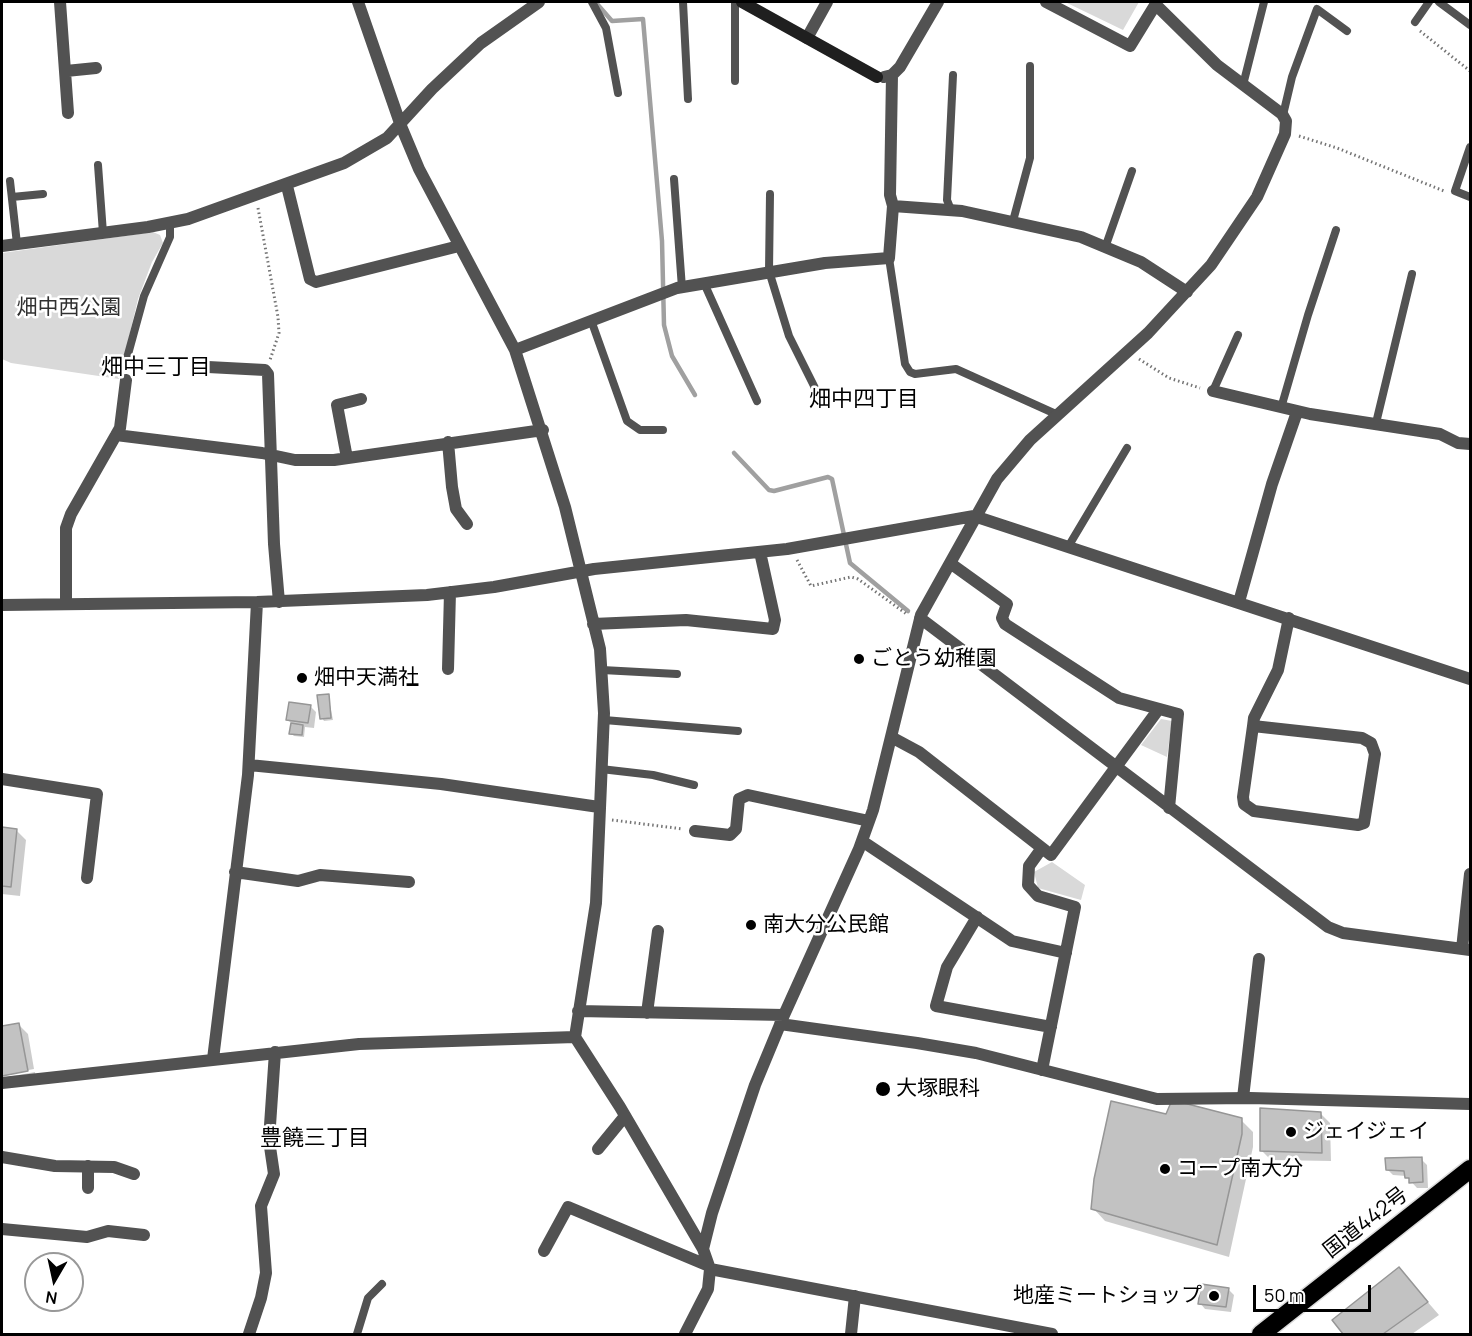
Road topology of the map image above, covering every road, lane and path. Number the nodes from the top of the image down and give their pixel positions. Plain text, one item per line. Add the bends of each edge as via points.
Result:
1 (60, 2) edge
2 (358, 2) edge
3 (539, 2) edge
4 (592, 2) edge
5 (683, 2) edge
6 (735, 2) edge
7 (742, 2) edge
8 (827, 2) edge
9 (938, 2) edge
10 (1046, 2) edge
11 (1264, 2) edge
12 (1429, 2) edge
13 (1439, 2) edge
14 (1156, 3) edge
15 (1416, 22) joint
16 (1470, 25) edge
17 (1347, 31) dead end
18 (807, 38) junction
19 (1030, 66) dead end
20 (96, 68) dead end
21 (66, 71) junction
22 (1470, 71) edge
23 (892, 75) junction
24 (953, 75) dead end
25 (735, 81) dead end
26 (1243, 85) junction
27 (618, 93) dead end
28 (688, 99) dead end
29 (68, 113) dead end
30 (1283, 115) junction
31 (401, 126) junction
32 (1285, 132) junction
33 (1470, 147) edge
34 (98, 165) dead end
35 (1132, 171) dead end
36 (674, 179) dead end
37 (10, 181) dead end
38 (287, 186) junction
39 (1457, 193) junction
40 (43, 194) dead end
41 (770, 194) dead end
42 (12, 197) junction
43 (255, 197) junction
44 (1470, 197) edge
45 (893, 206) junction
46 (951, 210) junction
47 (1013, 221) junction
48 (170, 223) junction
49 (1336, 230) dead end
50 (103, 233) junction
51 (17, 244) junction
52 (2, 246) edge
53 (459, 246) junction
54 (1106, 246) junction
55 (889, 258) junction
56 (769, 272) junction
57 (1412, 274) dead end
58 (704, 283) junction
59 (682, 288) junction
60 (1187, 292) junction
61 (591, 320) junction
62 (1238, 335) dead end
63 (515, 350) junction
64 (1129, 350) junction
65 (127, 358) dead end
66 (208, 367) dead end
67 (268, 374) junction
68 (126, 380) dead end
69 (815, 388) dead end
70 (1213, 391) junction
71 (360, 399) dead end
72 (757, 401) dead end
73 (1281, 408) junction
74 (1297, 412) junction
75 (1058, 415) junction
76 (1377, 423) junction
77 (543, 430) junction
78 (663, 430) dead end
79 (116, 435) junction
80 (448, 442) junction
81 (1470, 444) edge
82 (1127, 448) dead end
83 (273, 456) junction
84 (347, 458) junction
85 (974, 516) junction
86 (467, 524) dead end
87 (1068, 547) junction
88 (792, 548) junction
89 (760, 552) junction
90 (950, 562) junction
91 (580, 572) junction
92 (450, 592) junction
93 (257, 602) junction
94 (279, 602) junction
95 (1239, 602) junction
96 (66, 603) junction
97 (2, 604) edge
98 (1289, 618) junction
99 (920, 621) junction
100 (593, 624) junction
101 (448, 669) dead end
102 (602, 670) junction
103 (677, 674) dead end
104 (1470, 679) edge
105 (1158, 710) junction
106 (604, 720) junction
107 (1253, 726) junction
108 (738, 731) dead end
109 (893, 738) junction
110 (249, 765) junction
111 (1116, 768) junction
112 (601, 769) junction
113 (2, 779) edge
114 (694, 785) dead end
115 (1169, 808) junction
116 (598, 813) junction
117 (869, 821) junction
118 (695, 831) joint
119 (862, 841) junction
120 (1042, 848) junction
121 (235, 872) junction
122 (1470, 874) edge
123 (87, 878) dead end
124 (409, 882) dead end
125 (977, 917) junction
126 (658, 931) dead end
127 (1466, 950) edge
128 (1066, 953) junction
129 (1259, 959) dead end
130 (578, 1011) junction
131 (647, 1012) junction
132 (782, 1020) junction
133 (1051, 1027) junction
134 (575, 1037) junction
135 (275, 1052) junction
136 (213, 1059) junction
137 (1042, 1070) junction
138 (2, 1083) edge
139 (1243, 1098) junction
140 (1470, 1104) edge
141 (625, 1116) junction
142 (598, 1149) dead end
143 (2, 1157) edge
144 (88, 1166) junction
145 (1470, 1169) edge
146 (134, 1174) dead end
147 (88, 1188) dead end
148 (2, 1229) edge
149 (144, 1235) dead end
150 (703, 1249) junction
151 (544, 1251) dead end
152 (709, 1268) junction
153 (382, 1284) dead end
154 (855, 1296) junction
155 (249, 1335) edge
156 (357, 1335) edge
157 (685, 1335) edge
158 (851, 1335) edge
159 (1052, 1335) edge
160 (1261, 1335) edge

1 - 21 street
2 - 31 street
3 - 31 street via 481,44 432,89
4 - 27 lane via 606,28
5 - 28 lane
6 - 25 lane
7 - 18 street
8 - 18 street
9 - 23 street
10 - 14 street via 1130,46
11 - 26 lane
12 - 15 lane
13 - 16 lane
14 - 26 street via 1217,65
15 - 22 path via 1415,27
17 - 30 lane via 1317,9 1292,77
18 - 23 street via 877,77
19 - 47 lane via 1030,158
20 - 21 street
21 - 29 street
23 - 45 street
24 - 46 lane via 947,200
26 - 30 street
30 - 32 street
31 - 38 street via 344,163
31 - 53 street
32 - 39 path
32 - 60 street via 1246,217
33 - 39 lane via 1455,188
34 - 50 lane
35 - 54 lane
36 - 59 lane
37 - 42 lane
38 - 43 street
38 - 53 street via 310,279 316,282
39 - 44 lane
40 - 42 lane
41 - 56 lane
42 - 51 lane
43 - 48 street
43 - 67 path via 278,317 279,333
45 - 46 street
45 - 55 street
46 - 47 street
47 - 54 street
48 - 50 street
48 - 65 lane via 170,237 144,296
49 - 73 lane
50 - 51 street
51 - 52 street
53 - 63 street
54 - 60 street via 1141,262
55 - 56 street via 825,262
55 - 75 lane via 905,364 910,372 956,369
56 - 58 street
56 - 69 lane via 789,336
57 - 76 lane
58 - 59 street
58 - 72 lane
59 - 61 street
60 - 64 street
61 - 63 street
61 - 78 lane via 627,421 640,430
62 - 70 lane
63 - 77 street
64 - 70 path via 1149,368 1169,378
64 - 75 street
66 - 67 street via 265,370
67 - 83 street
68 - 79 street
70 - 73 street
71 - 84 street via 337,405
73 - 74 street
74 - 76 street
74 - 95 street
75 - 85 street via 1018,453
76 - 81 street via 1440,434
77 - 80 street
77 - 91 street
79 - 83 street
79 - 96 street via 66,528
80 - 84 street
80 - 86 street via 456,509
82 - 87 lane
83 - 84 street via 295,460
83 - 94 street
85 - 87 street
85 - 88 street
85 - 90 street
87 - 95 street
88 - 89 street
88 - 99 path via 807,584 858,579
89 - 91 street
89 - 100 street via 775,620 772,629 686,620
90 - 99 street
90 - 105 street via 1007,604 1002,618 1005,624 1119,698
91 - 92 street
91 - 100 street
92 - 94 street
92 - 101 street
93 - 94 street
93 - 96 street
93 - 110 street
95 - 98 street
96 - 97 street
98 - 104 street
98 - 107 street via 1278,670
99 - 109 street
99 - 111 street
100 - 102 street
102 - 103 lane
102 - 106 street
105 - 111 street
105 - 115 street via 1178,714
106 - 108 lane
106 - 112 street
107 - 107 street via 1245,807 1364,823 1375,754 1371,743 1362,738
109 - 117 street
109 - 120 street via 919,752
110 - 116 street via 441,784
110 - 121 street
111 - 115 street
111 - 120 street via 1051,855
112 - 114 lane
112 - 116 street
113 - 123 street via 98,794
115 - 127 street via 1328,927 1343,933
116 - 118 path
116 - 130 street via 596,903
117 - 118 street via 748,795 740,799 736,829 730,835
117 - 119 street
119 - 125 street
119 - 132 street
120 - 128 street via 1029,866 1027,880 1038,896 1075,907
121 - 124 street via 298,881 320,875
121 - 136 street
122 - 127 street
125 - 128 street via 1021,945
125 - 133 street via 947,967 936,1006
126 - 131 street
128 - 133 street
129 - 139 street
130 - 131 street
130 - 134 street
131 - 132 street
132 - 137 street via 917,1042
132 - 150 street via 748,1107
133 - 137 street
134 - 135 street via 359,1044
134 - 141 street
135 - 136 street
135 - 155 street via 269,1140 274,1174 261,1206 266,1273
136 - 138 street
137 - 139 street via 1157,1099
139 - 140 street
141 - 142 street
141 - 150 street
143 - 144 street via 56,1166
144 - 146 street via 114,1167
144 - 147 street
145 - 160 highway, 国道442号
148 - 149 street via 87,1237 108,1231
150 - 152 street
151 - 152 street via 568,1207
152 - 154 street
152 - 157 street via 705,1298
153 - 156 lane via 368,1298
154 - 158 street
154 - 159 street

